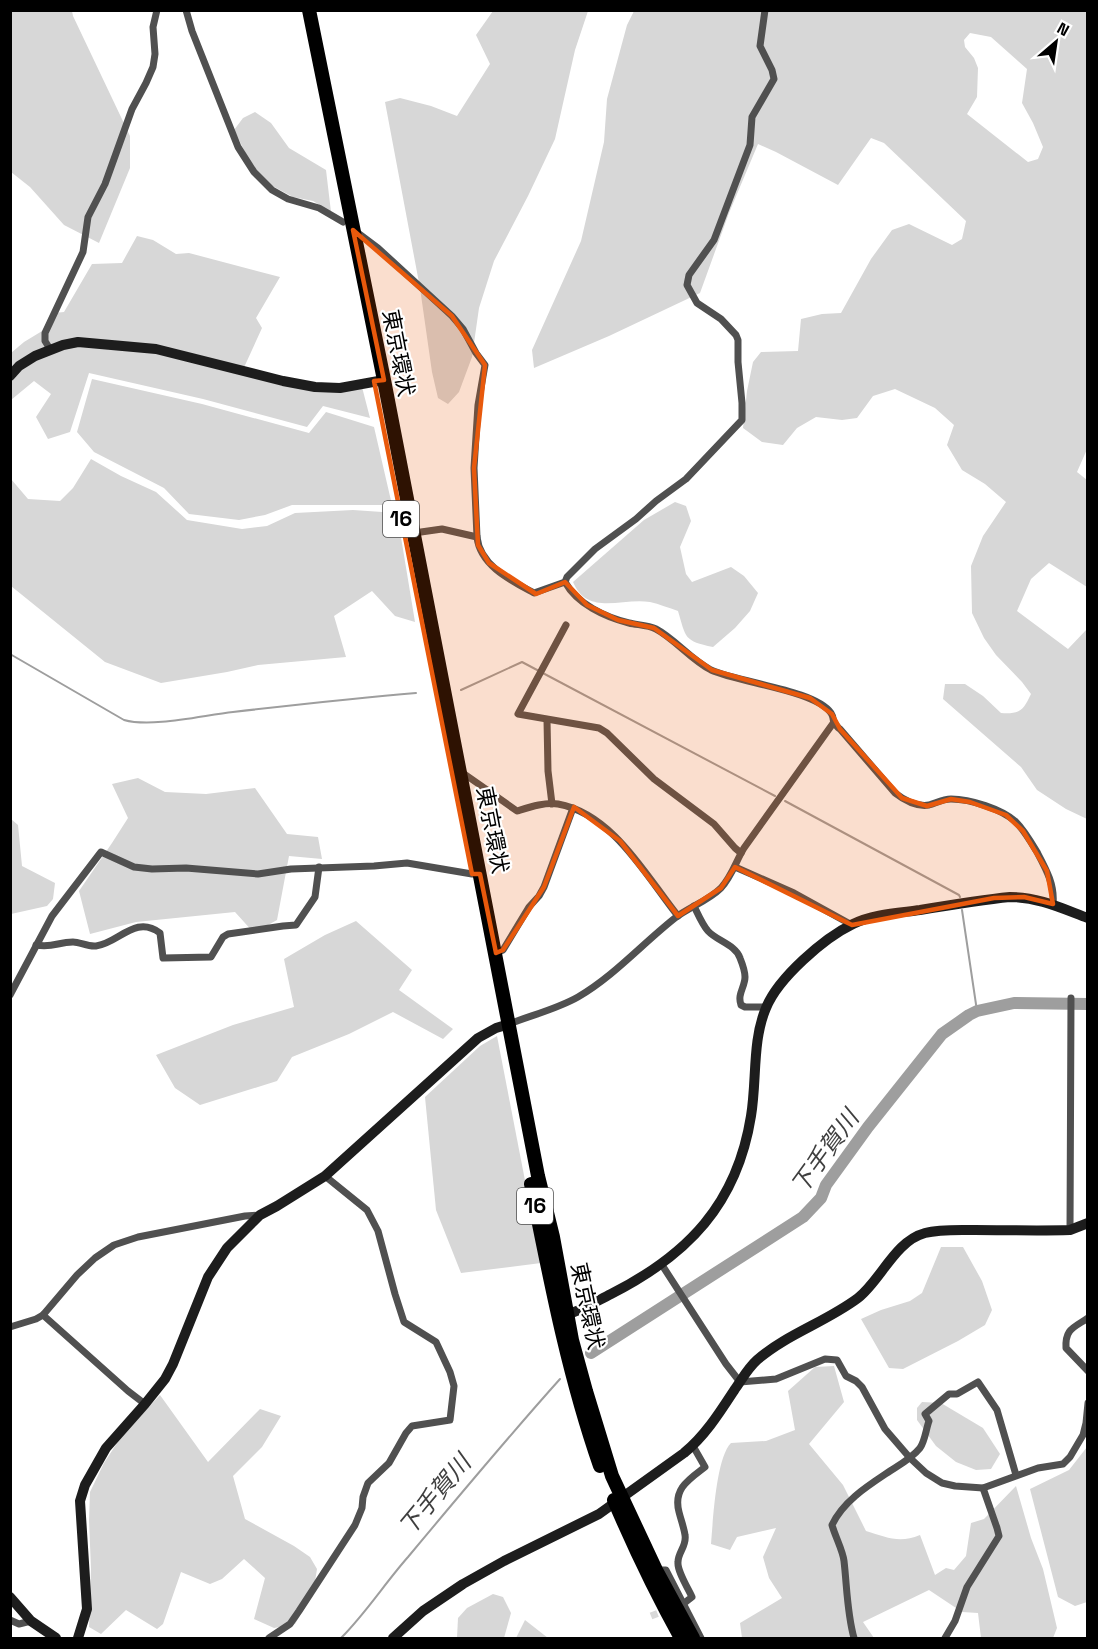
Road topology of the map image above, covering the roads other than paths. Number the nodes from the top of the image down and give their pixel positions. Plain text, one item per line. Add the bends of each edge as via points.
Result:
1 (157, 10) edge
2 (186, 10) edge
3 (302, 10) edge
4 (309, 10) edge
5 (765, 10) edge
6 (348, 226) junction
7 (50, 349) junction
8 (10, 376) edge
9 (379, 380) junction
10 (414, 533) junction
11 (477, 537) junction
12 (565, 582) junction
13 (566, 625) dead end
14 (547, 720) junction
15 (834, 722) junction
16 (460, 770) junction
17 (552, 804) junction
18 (573, 808) junction
19 (741, 853) junction
20 (319, 867) junction
21 (735, 867) junction
22 (476, 874) junction
23 (1053, 904) junction
24 (694, 906) junction
25 (678, 916) junction
26 (1088, 918) edge
27 (852, 925) junction
28 (36, 945) junction
29 (496, 953) junction
30 (10, 995) edge
31 (1071, 998) dead end
32 (766, 1007) junction
33 (505, 1025) junction
34 (324, 1176) junction
35 (260, 1215) junction
36 (1088, 1222) edge
37 (1070, 1230) junction
38 (662, 1265) junction
39 (43, 1315) junction
40 (563, 1316) junction
41 (1088, 1318) edge
42 (10, 1327) edge
43 (1088, 1371) edge
44 (740, 1382) junction
45 (1088, 1403) edge
46 (145, 1404) junction
47 (693, 1446) junction
48 (910, 1458) junction
49 (1016, 1475) junction
50 (983, 1488) junction
51 (619, 1501) junction
52 (657, 1570) junction
53 (10, 1597) edge
54 (683, 1604) junction
55 (10, 1620) edge
56 (32, 1621) junction
57 (56, 1638) edge
58 (78, 1638) edge
59 (269, 1638) edge
60 (393, 1638) edge
61 (681, 1638) edge
62 (693, 1638) edge
63 (701, 1638) edge
64 (854, 1638) edge
65 (945, 1638) edge

1 - 7 street via 153,67 88,217 74,273 47,326 45,341
2 - 6 street via 238,147 254,172 272,190 319,208
3 - 6 highway, 東京環状 / 16
4 - 6 highway, 東京環状 / 16
5 - 12 street via 760,46 774,79 752,117 750,145 714,240 689,275 687,285 697,303 736,335 742,420 686,478 595,549
6 - 9 highway, 東京環状 / 16
6 - 11 street via 452,316 485,365 474,468
7 - 8 street via 34,356
7 - 9 street via 78,342 156,349 325,389
9 - 10 highway, 東京環状 / 16
9 - 22 highway, 東京環状 / 16
10 - 11 street via 442,529
10 - 16 highway, 東京環状 / 16
11 - 12 street via 489,563 534,593
12 - 15 street via 587,604 618,620 654,628 712,670 810,698 832,714
13 - 14 street via 518,714
14 - 17 street
14 - 19 street via 600,728 654,779 714,824
15 - 19 street
15 - 23 street via 902,798 927,806 951,799 970,802 1016,822 1047,871
16 - 17 street via 517,811
16 - 22 highway, 東京環状 / 16
17 - 18 street
18 - 25 street via 603,826 630,850
18 - 29 street via 544,887 503,950
19 - 21 street
20 - 22 street via 406,863
20 - 28 street via 258,874 152,869 134,867 101,852 56,910
20 - 28 street via 315,897 296,925 228,934 211,957 163,958 160,933 136,927 95,946 75,941 47,947
21 - 24 street via 721,888
21 - 27 street
22 - 29 highway, 東京環状 / 16
22 - 33 highway, 東京環状 / 16
23 - 26 street
23 - 27 street via 1024,897 994,898 886,915
24 - 25 street
24 - 32 street via 707,930 740,956 745,978 741,1005
25 - 33 street via 609,976 575,999
27 - 32 street via 784,978
28 - 30 street
29 - 33 highway, 東京環状 / 16
31 - 37 street
32 - 38 street via 758,1035 751,1118 736,1171 705,1224
33 - 34 street via 478,1038
33 - 40 highway, 東京環状 / 16 via 553,1237
34 - 35 street
34 - 59 street via 367,1210 378,1231 404,1322 436,1342 454,1386 450,1420 412,1425 389,1463 368,1483 355,1525 299,1611 290,1624
35 - 39 street via 138,1237 114,1245 77,1275
35 - 46 street via 226,1248 208,1277 173,1364
36 - 37 street
37 - 44 street via 957,1230 927,1232 911,1238 858,1298 779,1344 757,1360
38 - 40 street
38 - 44 street
39 - 42 street
39 - 46 street
40 - 51 highway, 東京環状 / 16
41 - 43 street via 1069,1330 1066,1348
44 - 47 street
44 - 48 street via 776,1379 825,1359 837,1360 846,1376 862,1387 885,1429
45 - 49 street via 1083,1435 1067,1461
46 - 58 street via 106,1448 80,1501 87,1609
47 - 51 street
47 - 54 street via 705,1467 680,1490 676,1500 686,1536 678,1568 692,1597
48 - 49 street via 922,1446 929,1421 925,1414 949,1394 957,1394 978,1382 997,1410
48 - 50 street via 942,1483
48 - 64 street via 850,1501 832,1525 844,1558
49 - 50 street
50 - 65 street via 999,1536 967,1587
51 - 52 highway, 東京環状 / 16
51 - 60 street via 463,1584 423,1611
51 - 61 highway, 東京環状 / 16 via 624,1525
52 - 54 street via 666,1570
52 - 62 highway, 東京環状 / 16
53 - 56 street
54 - 63 street
55 - 56 street via 19,1624
56 - 57 street

